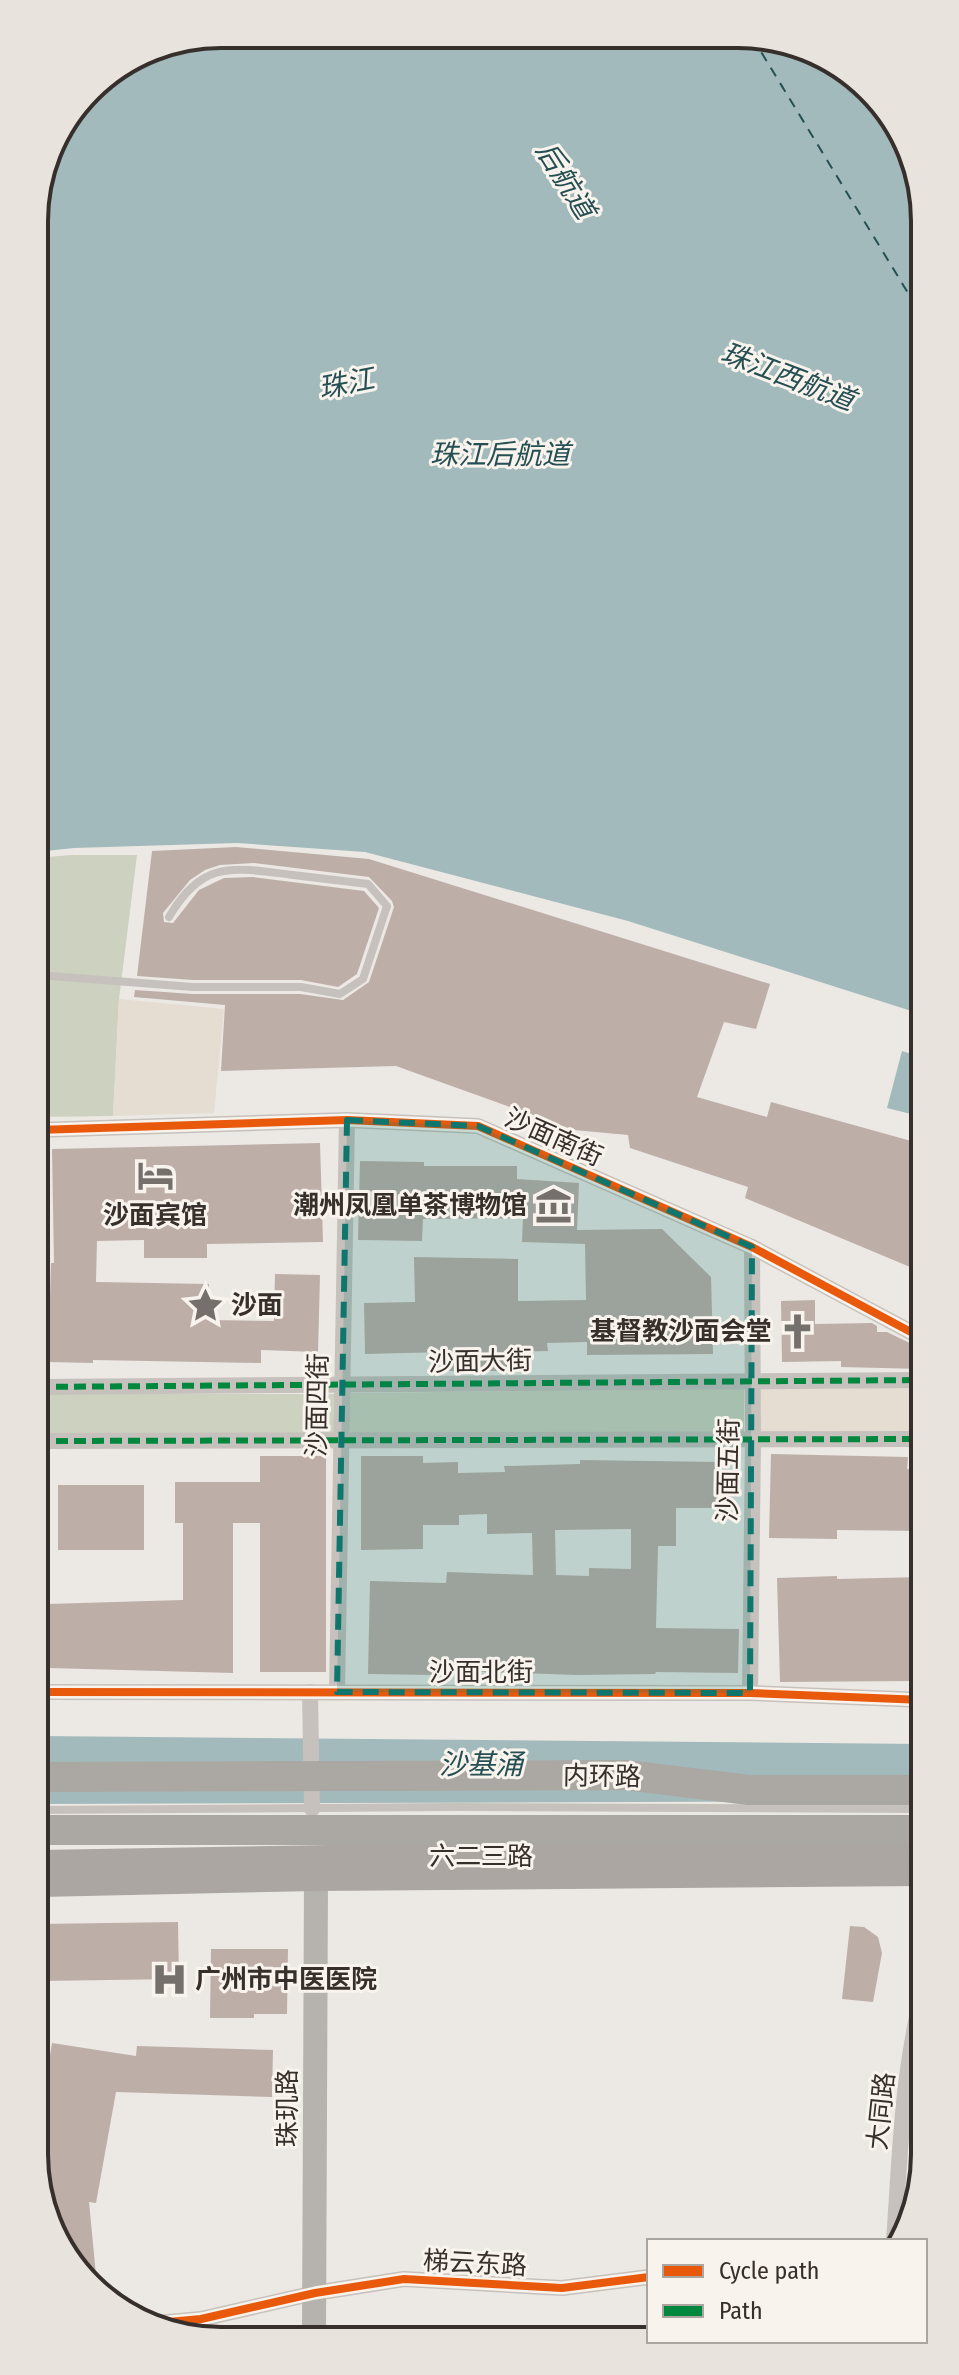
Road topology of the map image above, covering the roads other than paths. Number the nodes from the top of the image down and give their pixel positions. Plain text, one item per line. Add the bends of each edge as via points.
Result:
1 (169, 917) dead end
2 (48, 976) edge
3 (347, 1120) junction
4 (48, 1130) edge
5 (752, 1247) junction
6 (911, 1332) edge
7 (911, 1380) edge
8 (753, 1382) junction
9 (48, 1387) edge
10 (341, 1387) junction
11 (340, 1439) junction
12 (911, 1439) edge
13 (753, 1440) junction
14 (48, 1441) edge
15 (48, 1692) edge
16 (310, 1692) junction
17 (337, 1692) junction
18 (750, 1693) junction
19 (911, 1700) edge
20 (48, 1777) edge
21 (911, 1790) edge
22 (312, 1807) junction
23 (911, 1809) edge
24 (48, 1824) edge
25 (48, 1824) edge
26 (911, 1830) edge
27 (911, 1848) edge
28 (48, 1863) edge
29 (911, 1873) edge
30 (316, 1878) junction
31 (48, 1884) edge
32 (911, 2059) edge
33 (895, 2226) edge
34 (647, 2277) edge
35 (315, 2293) junction
36 (177, 2321) edge
37 (314, 2327) edge

1 - 2 lane via 195,883 217,871 244,868 368,884 387,906 363,979 340,994 301,987 193,987
3 - 4 street, 沙面南街
3 - 5 street, 沙面南街 via 478,1126
3 - 10 street, 沙面四街
5 - 6 street, 沙面南街
5 - 8 street, 沙面五街
7 - 8 street, 沙面大街
8 - 10 street, 沙面大街
8 - 13 street, 沙面五街
9 - 10 street, 沙面大街
10 - 11 street, 沙面四街
11 - 13 street
11 - 14 street
11 - 17 street, 沙面四街
12 - 13 street
13 - 18 street, 沙面五街
15 - 16 street, 沙面北街
16 - 17 street, 沙面北街
16 - 22 street
17 - 18 street, 沙面北街
18 - 19 street, 沙面北街
20 - 21 highway, 内环路, bridge via 626,1775 749,1790
22 - 23 lane, 六二三路
22 - 24 lane, 六二三路
25 - 26 highway, 内环路
27 - 28 main road, 六二三路
29 - 30 main road, 六二三路
30 - 31 main road, 六二三路
30 - 35 street, 珠玑路
32 - 33 street, 大同路
34 - 35 street, 梯云东路 via 562,2288 404,2279
35 - 36 street, 梯云东路
35 - 37 street, 珠玑路

